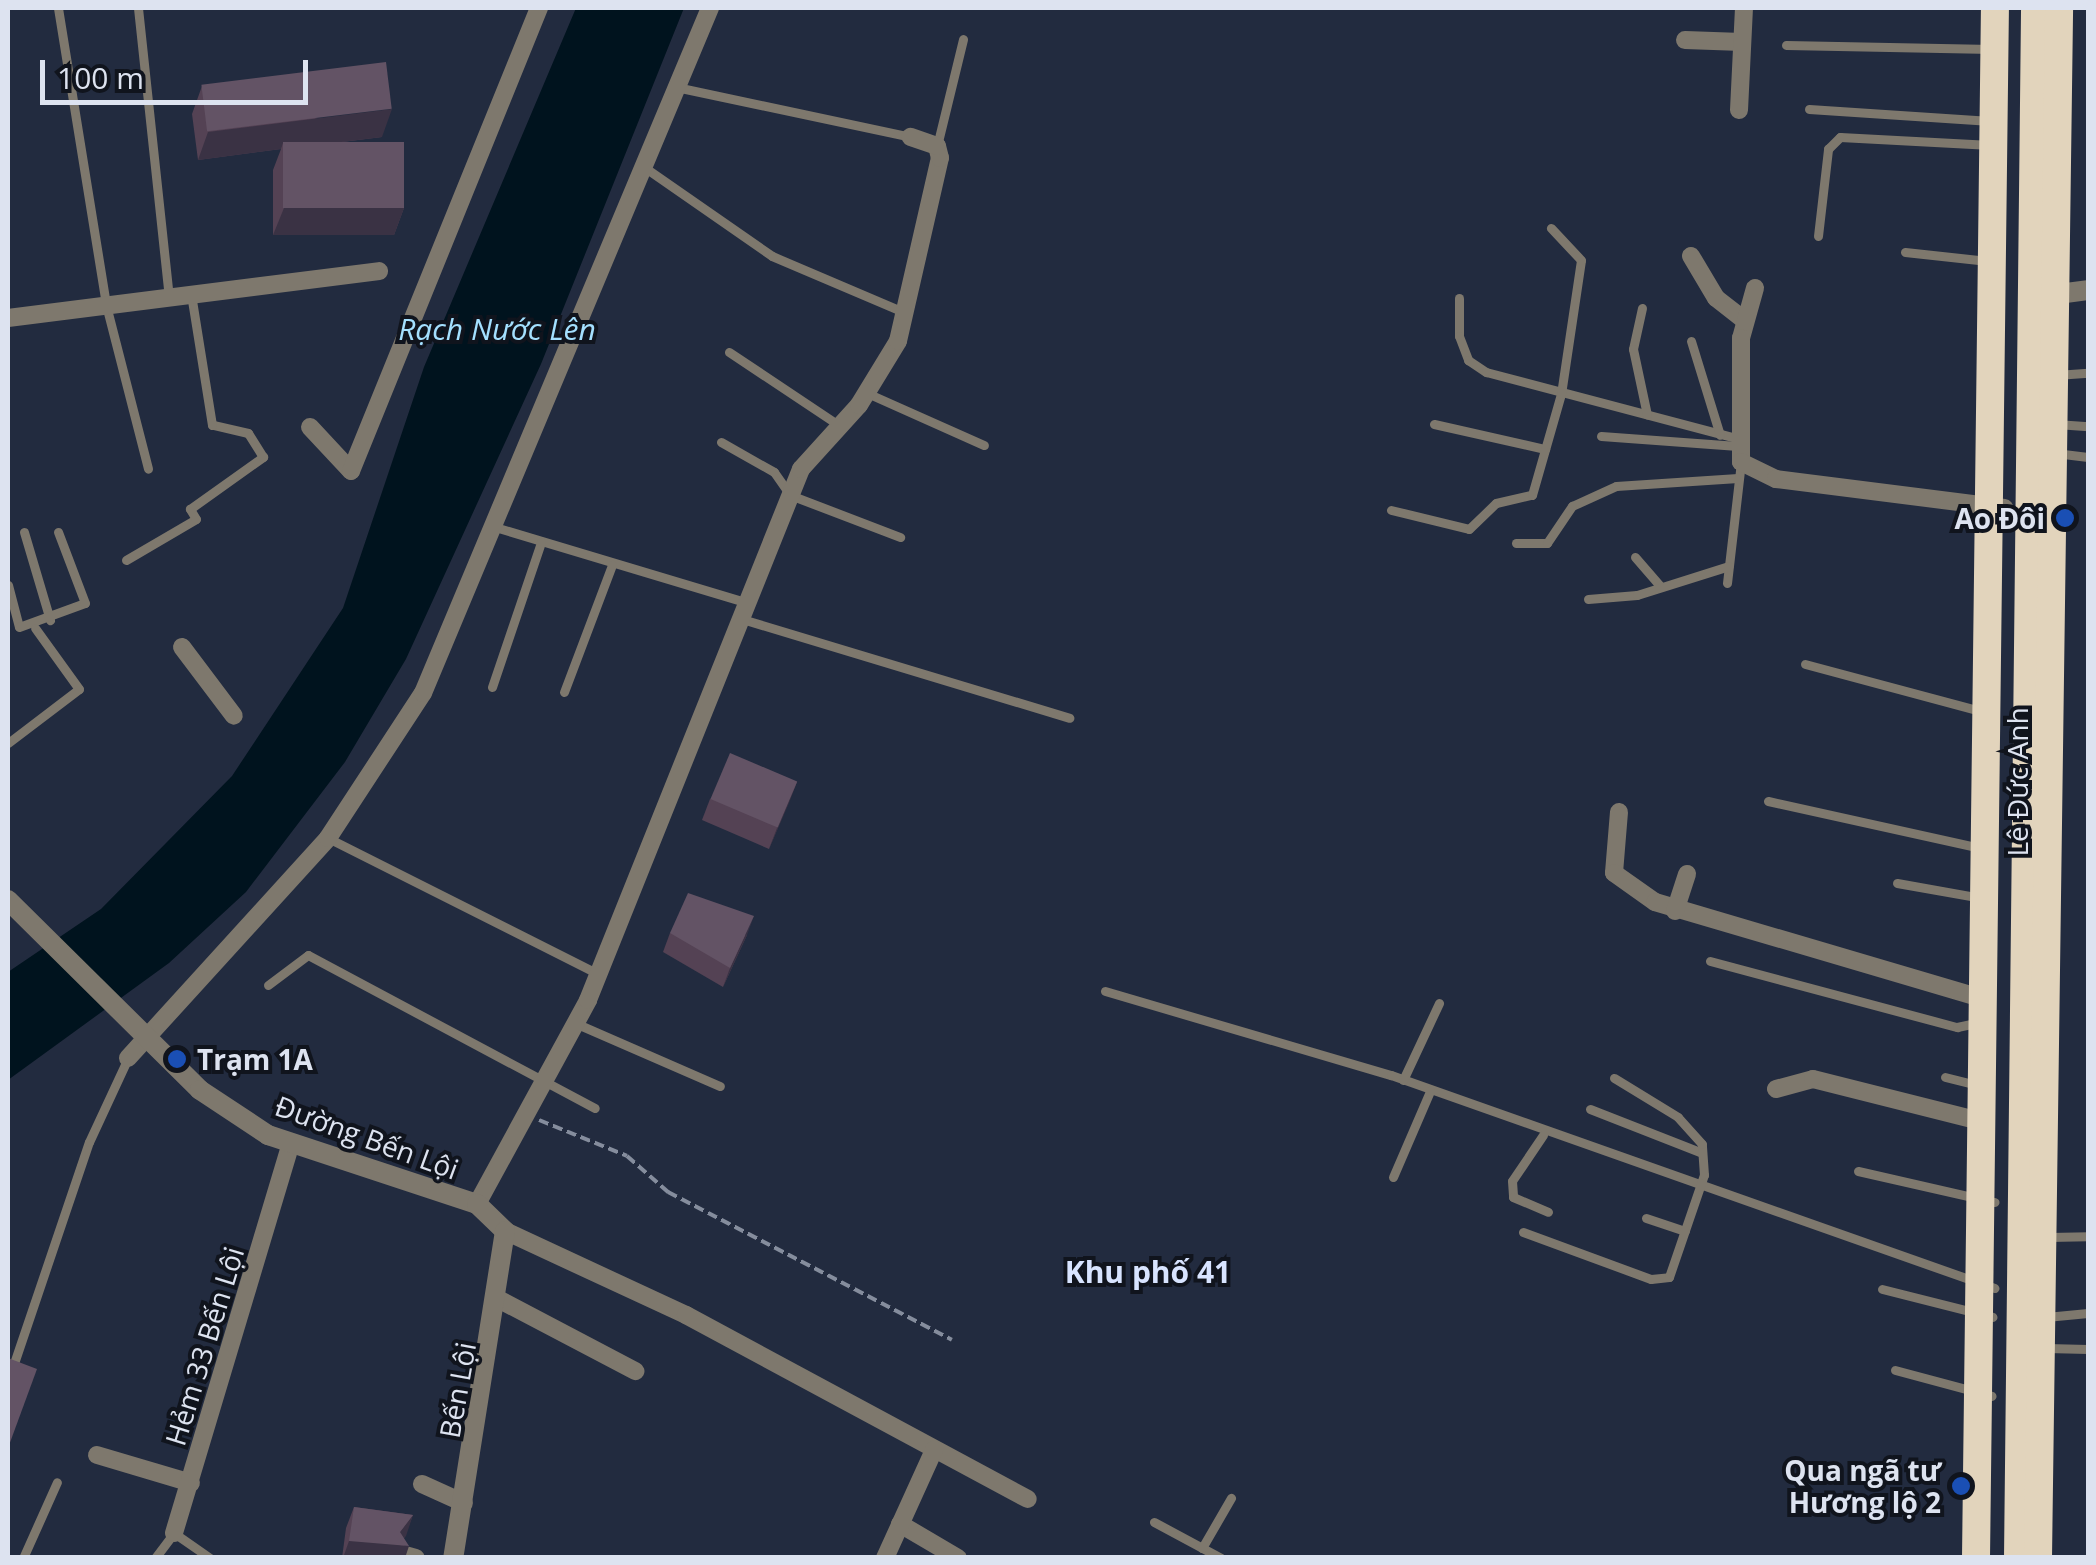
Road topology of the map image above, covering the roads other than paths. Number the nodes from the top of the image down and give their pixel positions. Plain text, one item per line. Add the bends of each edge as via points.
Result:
1 (58, 8) edge
2 (138, 8) edge
3 (538, 8) edge
4 (710, 8) edge
5 (1744, 8) edge
6 (1995, 8) edge
7 (2011, 8) edge
8 (2034, 8) edge
9 (2058, 8) edge
10 (963, 39) dead end
11 (1684, 40) dead end
12 (1742, 42) junction
13 (1786, 45) dead end
14 (1995, 49) junction
15 (676, 87) junction
16 (1809, 109) dead end
17 (1739, 110) dead end
18 (1994, 133) junction
19 (911, 138) joint
20 (937, 146) junction
21 (644, 167) junction
22 (1552, 228) dead end
23 (1818, 236) dead end
24 (1905, 252) dead end
25 (1691, 256) dead end
26 (1990, 262) junction
27 (379, 271) dead end
28 (1755, 288) dead end
29 (2088, 290) edge
30 (190, 294) junction
31 (2043, 296) junction
32 (169, 297) junction
33 (1459, 298) dead end
34 (106, 304) junction
35 (1642, 308) dead end
36 (906, 314) junction
37 (8, 318) edge
38 (1744, 320) junction
39 (1691, 341) dead end
40 (729, 352) dead end
41 (2088, 373) edge
42 (2054, 375) junction
43 (867, 392) junction
44 (1560, 394) junction
45 (1647, 415) junction
46 (2053, 423) junction
47 (837, 424) junction
48 (1434, 424) dead end
49 (310, 426) dead end
50 (2088, 426) edge
51 (1601, 436) dead end
52 (721, 442) dead end
53 (984, 445) dead end
54 (1544, 448) junction
55 (1734, 452) junction
56 (2052, 453) junction
57 (2088, 457) edge
58 (148, 469) dead end
59 (790, 495) junction
60 (1996, 508) junction
61 (1392, 510) dead end
62 (495, 527) junction
63 (24, 532) dead end
64 (58, 532) dead end
65 (900, 537) dead end
66 (541, 542) junction
67 (1516, 543) dead end
68 (1635, 557) dead end
69 (126, 560) dead end
70 (612, 566) junction
71 (1729, 566) junction
72 (1727, 583) dead end
73 (8, 585) edge
74 (1659, 585) junction
75 (1588, 599) dead end
76 (738, 609) junction
77 (50, 620) junction
78 (36, 628) junction
79 (182, 647) dead end
80 (1805, 664) dead end
81 (492, 687) dead end
82 (564, 692) dead end
83 (1986, 712) junction
84 (234, 716) dead end
85 (1069, 718) dead end
86 (8, 742) edge
87 (1768, 801) dead end
88 (1619, 812) dead end
89 (328, 838) junction
90 (1983, 848) junction
91 (1687, 874) dead end
92 (1897, 883) dead end
93 (1983, 898) junction
94 (8, 900) edge
95 (1675, 911) junction
96 (1710, 961) dead end
97 (600, 974) junction
98 (268, 985) dead end
99 (1104, 991) dead end
100 (1439, 1003) dead end
101 (1982, 1010) junction
102 (575, 1024) junction
103 (149, 1039) junction
104 (128, 1058) joint
105 (1944, 1077) dead end
106 (1614, 1078) dead end
107 (1403, 1080) junction
108 (544, 1081) junction
109 (720, 1086) dead end
110 (1980, 1086) junction
111 (1776, 1089) dead end
112 (1430, 1091) junction
113 (595, 1108) dead end
114 (1590, 1109) dead end
115 (1980, 1121) junction
116 (1543, 1135) junction
117 (291, 1144) junction
118 (1702, 1153) junction
119 (1858, 1171) dead end
120 (1393, 1177) dead end
121 (1698, 1190) junction
122 (1984, 1192) junction
123 (477, 1204) junction
124 (1548, 1212) dead end
125 (1646, 1218) dead end
126 (1684, 1231) junction
127 (505, 1232) junction
128 (1523, 1232) dead end
129 (2088, 1236) edge
130 (2046, 1237) junction
131 (1986, 1286) junction
132 (1882, 1289) dead end
133 (500, 1300) junction
134 (2088, 1313) edge
135 (1986, 1315) junction
136 (2039, 1317) junction
137 (2038, 1348) junction
138 (2088, 1349) edge
139 (1895, 1370) dead end
140 (635, 1371) dead end
141 (8, 1381) edge
142 (1996, 1396) junction
143 (934, 1450) junction
144 (98, 1455) dead end
145 (57, 1482) dead end
146 (191, 1483) junction
147 (422, 1484) dead end
148 (1028, 1498) dead end
149 (1232, 1498) dead end
150 (464, 1502) junction
151 (1154, 1522) dead end
152 (900, 1524) junction
153 (174, 1533) junction
154 (1202, 1548) junction
155 (23, 1558) edge
156 (156, 1558) edge
157 (210, 1558) edge
158 (453, 1558) edge
159 (885, 1558) edge
160 (958, 1558) edge
161 (1221, 1558) edge
162 (1976, 1558) edge
163 (1994, 1558) edge
164 (2018, 1558) edge
165 (2038, 1558) edge

1 - 34 lane
2 - 32 lane
3 - 49 street via 351,471
4 - 15 street
5 - 12 street
6 - 14 highway, Lê Đức Anh
7 - 60 highway, Lê Đức Anh
8 - 31 highway, Lê Đức Anh
9 - 31 highway, Lê Đức Anh
10 - 20 lane
11 - 12 street
12 - 17 street
13 - 14 lane
14 - 18 highway, Lê Đức Anh
15 - 19 lane
15 - 21 street
16 - 18 lane
18 - 23 lane via 1840,137 1828,149
18 - 26 highway, Lê Đức Anh
19 - 20 street
20 - 36 street
21 - 36 lane via 772,256
21 - 62 street
22 - 44 lane via 1581,260
24 - 26 lane
25 - 38 street via 1716,298
26 - 60 highway, Lê Đức Anh
27 - 30 street
28 - 38 street
29 - 31 street
30 - 32 street
30 - 69 lane via 212,425 248,433 263,457 190,509 196,519
31 - 42 highway, Lê Đức Anh
31 - 142 highway, Lê Đức Anh
32 - 34 street
33 - 44 lane via 1468,360
34 - 37 street
34 - 58 lane
35 - 45 lane via 1632,349
36 - 43 street
38 - 55 street
39 - 55 lane
40 - 47 lane
41 - 42 lane
42 - 46 highway, Lê Đức Anh
43 - 47 street
43 - 53 lane
44 - 45 lane
44 - 54 lane
45 - 55 lane
46 - 50 lane
46 - 56 highway, Lê Đức Anh
47 - 59 street
48 - 54 lane
51 - 55 lane
52 - 59 lane via 774,472
54 - 61 lane via 1532,495 1496,504 1469,529
55 - 60 street via 1776,479
55 - 67 lane via 1616,486 1572,506 1547,543
55 - 71 lane
56 - 57 lane
56 - 130 highway, Lê Đức Anh
59 - 65 lane
59 - 76 street
60 - 83 highway, Lê Đức Anh
60 - 122 highway, Lê Đức Anh
62 - 66 lane
62 - 89 street via 423,693
63 - 77 lane
64 - 77 lane via 86,602
66 - 70 lane
66 - 81 lane
68 - 74 lane
70 - 76 lane
70 - 82 lane
71 - 72 lane
71 - 74 lane
73 - 78 lane via 19,627
74 - 75 lane
76 - 85 lane
76 - 97 street via 674,804
77 - 78 lane
78 - 86 lane via 79,689
79 - 84 street
80 - 83 lane
83 - 90 highway, Lê Đức Anh
87 - 90 lane
88 - 95 street via 1614,873
89 - 97 lane
89 - 103 street
90 - 93 highway, Lê Đức Anh
91 - 95 street
92 - 93 lane
93 - 101 highway, Lê Đức Anh
94 - 103 street, Đường Bến Lội
95 - 101 street
96 - 101 lane via 1956,1027
97 - 102 street
98 - 108 lane via 308,955
99 - 107 lane
100 - 107 lane
101 - 110 highway, Lê Đức Anh
102 - 108 street
102 - 109 lane
103 - 104 street
103 - 117 street, Đường Bến Lội via 200,1090
104 - 141 lane via 89,1142
105 - 110 lane
106 - 118 lane via 1678,1117
107 - 112 lane
108 - 113 lane
108 - 123 street
110 - 115 highway, Lê Đức Anh
111 - 115 street via 1830,1081
112 - 116 lane
112 - 120 lane
114 - 118 lane
115 - 122 highway, Lê Đức Anh
116 - 121 lane
116 - 124 lane via 1512,1181 1513,1197
117 - 123 street, Đường Bến Lội
117 - 146 street, Hẻm 33 Bến Lội
118 - 121 lane
119 - 122 lane
121 - 126 lane
121 - 131 lane
122 - 131 highway, Lê Đức Anh
123 - 127 street, Đường Bến Lội
125 - 126 lane
126 - 128 lane via 1669,1277 1659,1280
127 - 133 street, Bến Lội
127 - 143 street via 686,1315
129 - 130 lane
130 - 136 highway, Lê Đức Anh
131 - 135 highway, Lê Đức Anh
132 - 135 lane
133 - 140 street
133 - 150 street, Bến Lội
134 - 136 lane
135 - 142 highway, Lê Đức Anh
135 - 142 highway, Lê Đức Anh
136 - 137 highway, Lê Đức Anh
137 - 138 lane
137 - 165 highway, Lê Đức Anh
139 - 142 lane
142 - 162 highway, Lê Đức Anh
142 - 163 highway, Lê Đức Anh
142 - 164 highway, Lê Đức Anh
143 - 148 street
143 - 152 street
144 - 146 street
145 - 155 lane
146 - 153 street, Hẻm 33 Bến Lội
147 - 150 street
149 - 154 lane
150 - 158 street, Bến Lội
151 - 154 lane
152 - 159 street
152 - 160 street
153 - 156 lane, Hẻm 33 Bến Lội
153 - 157 lane
154 - 161 lane

